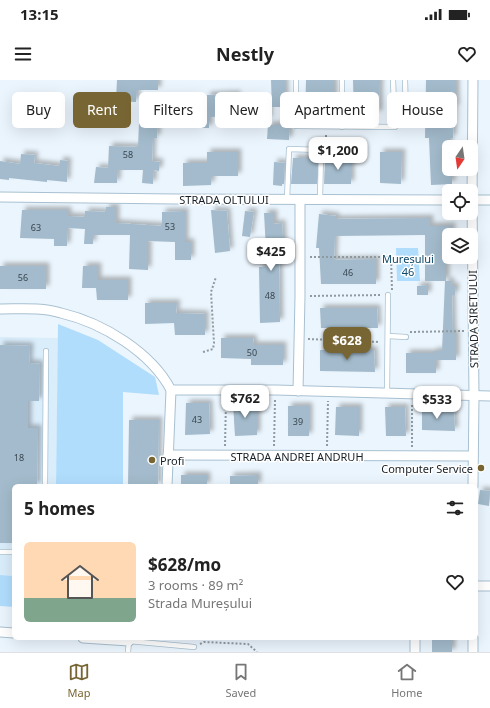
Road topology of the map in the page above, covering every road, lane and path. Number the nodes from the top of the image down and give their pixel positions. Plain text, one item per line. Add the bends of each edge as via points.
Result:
1 (296, 80) edge
2 (342, 80) edge
3 (393, 80) edge
4 (405, 80) edge
5 (473, 80) edge
6 (296, 92) edge
7 (342, 92) edge
8 (405, 92) edge
9 (379, 127) edge
10 (471, 184) edge
11 (0, 197) edge
12 (287, 200) junction
13 (300, 200) junction
14 (320, 200) junction
15 (442, 200) edge
16 (478, 200) edge
17 (490, 200) edge
18 (471, 220) edge
19 (300, 256) junction
20 (216, 277) dead end
21 (388, 295) junction
22 (300, 296) junction
23 (0, 309) edge
24 (473, 331) junction
25 (406, 337) joint
26 (312, 339) dead end
27 (388, 339) junction
28 (46, 351) dead end
29 (204, 352) dead end
30 (172, 390) junction
31 (298, 391) junction
32 (328, 392) junction
33 (387, 393) junction
34 (412, 394) junction
35 (474, 396) junction
36 (490, 396) edge
37 (275, 405) dead end
38 (226, 406) dead end
39 (274, 437) dead end
40 (225, 439) dead end
41 (168, 455) junction
42 (327, 456) junction
43 (412, 456) junction
44 (473, 456) junction
45 (45, 484) edge
46 (167, 484) edge
47 (473, 484) edge
48 (0, 552) edge
49 (12, 552) edge
50 (478, 586) edge
51 (490, 586) edge
52 (0, 632) edge
53 (12, 633) edge
54 (130, 640) edge
55 (415, 640) edge
56 (473, 640) edge
57 (194, 647) joint
58 (128, 652) edge
59 (257, 652) edge
60 (415, 652) edge
61 (473, 652) edge

1 - 6 lane
2 - 7 lane
3 - 9 lane via 395,127
4 - 8 lane
5 - 10 street, STRADA SIRETULUI
11 - 12 street, STRADA OLTULUI
12 - 13 street, STRADA OLTULUI
12 - 14 lane via 289,149 322,150
13 - 14 street, STRADA OLTULUI
13 - 19 street
14 - 15 street, STRADA OLTULUI
16 - 17 street
18 - 24 street, STRADA SIRETULUI
19 - 21 path via 391,257 392,296
19 - 22 street
20 - 29 path via 211,292 214,343 213,348
21 - 22 path
21 - 27 lane
22 - 31 street
23 - 30 street via 60,312 88,321 149,360
24 - 25 path via 407,332
24 - 35 street, STRADA SIRETULUI
25 - 27 lane
26 - 27 path
27 - 33 lane
28 - 45 lane
30 - 31 street
30 - 41 street
31 - 32 street
32 - 33 street
32 - 42 path
33 - 34 street
34 - 35 street
34 - 43 path
35 - 36 street
35 - 44 street, STRADA SIRETULUI
37 - 39 path
38 - 40 path
41 - 42 street, STRADA ANDREI ANDRUH
41 - 46 street
42 - 43 street, STRADA ANDREI ANDRUH
43 - 44 street, STRADA ANDREI ANDRUH
44 - 47 street, STRADA SIRETULUI
48 - 49 lane
50 - 51 street
52 - 53 street
54 - 57 lane
54 - 58 lane
55 - 60 street
56 - 61 street
57 - 59 path via 204,642 248,644

